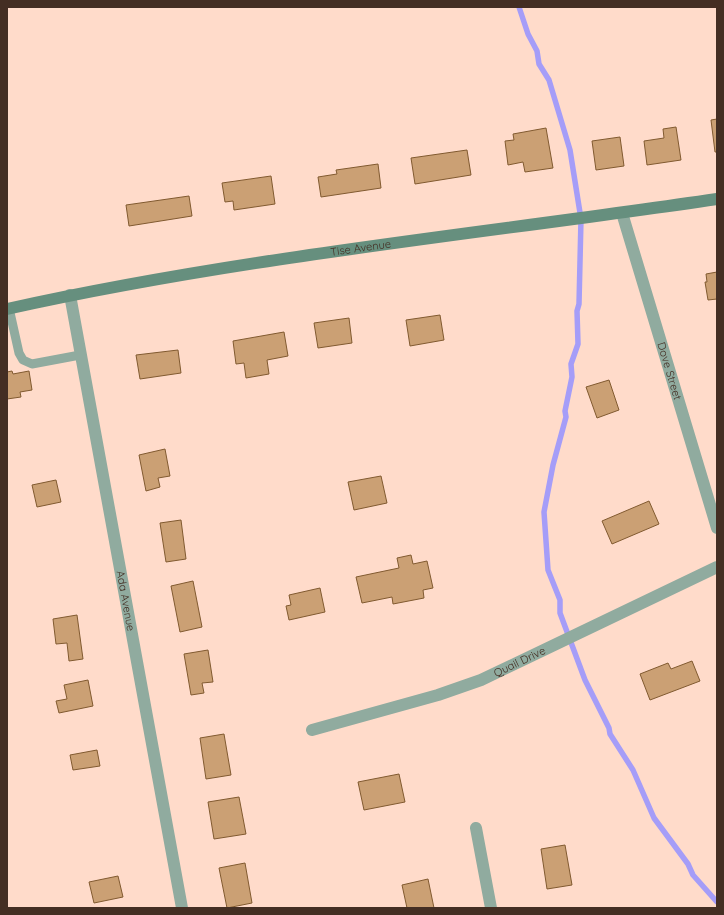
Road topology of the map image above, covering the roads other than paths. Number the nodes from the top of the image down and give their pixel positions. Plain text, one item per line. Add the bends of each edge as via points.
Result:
1 (717, 199) edge
2 (622, 213) junction
3 (70, 295) junction
4 (8, 308) edge
5 (80, 355) junction
6 (717, 528) edge
7 (717, 567) edge
8 (312, 730) dead end
9 (476, 828) dead end
10 (182, 908) edge
11 (491, 908) edge

1 - 2 street, Tise Avenue
2 - 3 street, Tise Avenue via 212,269
2 - 6 street, Dove Street
3 - 4 street, Tise Avenue
3 - 5 street, Ada Avenue
4 - 5 lane via 23,360 32,364
5 - 10 street, Ada Avenue
7 - 8 street, Quail Drive via 481,680 438,696
9 - 11 street

